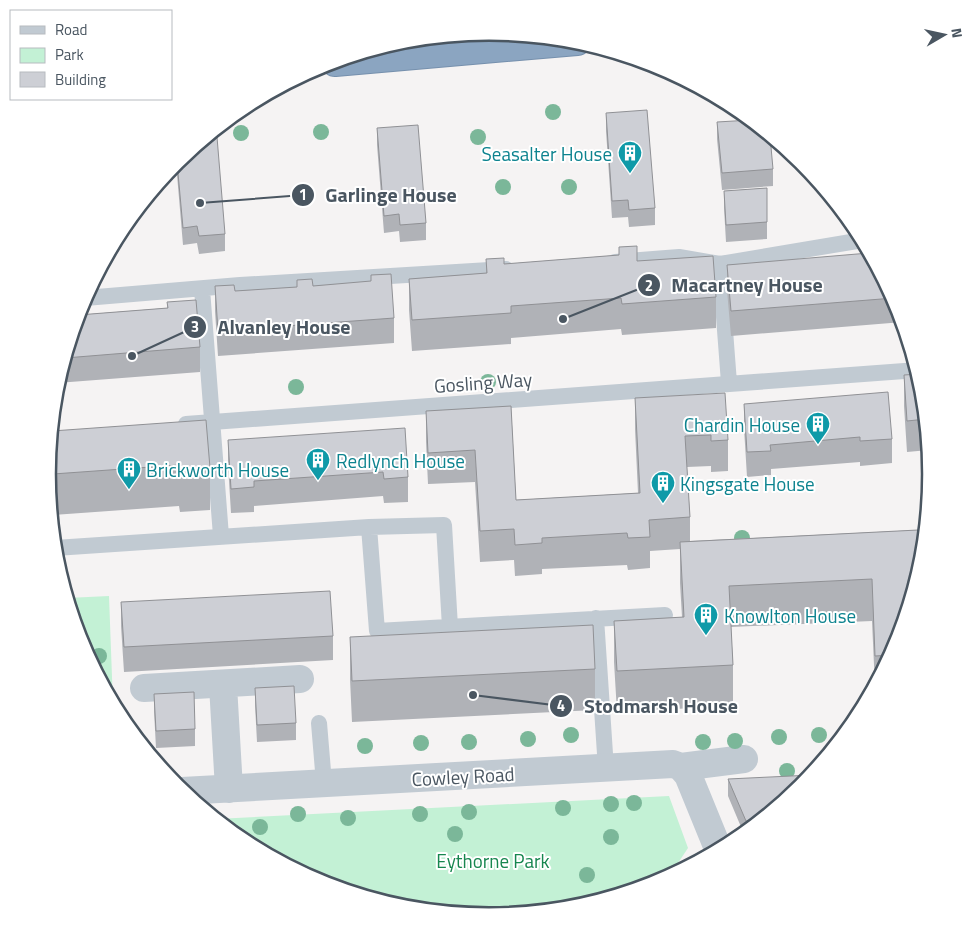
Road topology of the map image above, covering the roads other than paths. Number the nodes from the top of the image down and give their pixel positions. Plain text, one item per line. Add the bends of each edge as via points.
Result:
1 (539, 44) edge
2 (366, 59) edge
3 (855, 241) edge
4 (600, 263) edge
5 (720, 264) junction
6 (520, 268) edge
7 (202, 289) junction
8 (94, 297) edge
9 (910, 371) edge
10 (729, 383) junction
11 (212, 422) junction
12 (174, 425) edge
13 (370, 527) junction
14 (221, 536) junction
15 (63, 547) edge
16 (665, 615) dead end
17 (596, 618) junction
18 (450, 627) junction
19 (300, 679) dead end
20 (223, 685) junction
21 (144, 688) dead end
22 (319, 723) dead end
23 (744, 759) dead end
24 (681, 767) junction
25 (606, 768) junction
26 (324, 784) junction
27 (229, 789) junction
28 (194, 791) edge
29 (716, 844) edge

1 - 2 highway
3 - 5 lane
4 - 5 lane via 679,257
5 - 10 lane
6 - 7 lane
7 - 8 lane
7 - 11 lane
9 - 10 lane, Gosling Way
10 - 11 lane, Gosling Way
11 - 12 lane, Gosling Way
11 - 14 lane
13 - 14 lane
13 - 18 lane via 444,525
13 - 18 lane via 376,631
14 - 15 lane
16 - 17 lane
17 - 18 lane
17 - 25 lane
19 - 20 street
20 - 21 street
20 - 27 street
22 - 26 lane
23 - 24 street, Cowley Road
24 - 25 street, Cowley Road via 673,764
24 - 29 street via 688,775
25 - 26 street, Cowley Road
26 - 27 street, Cowley Road
27 - 28 street, Cowley Road

